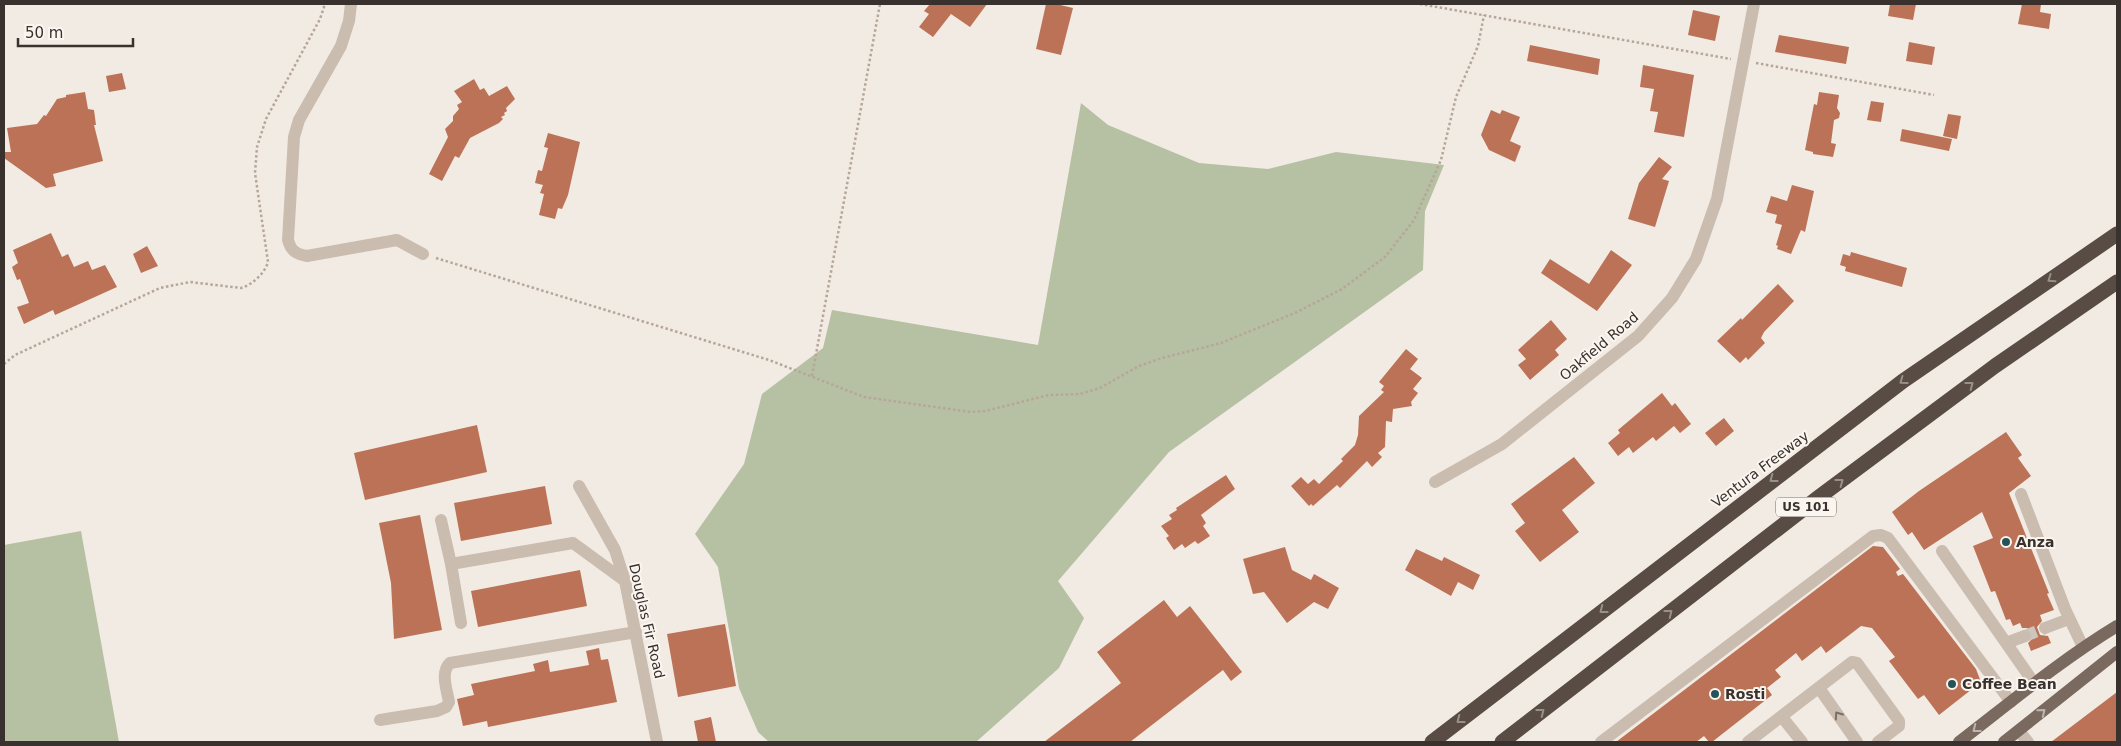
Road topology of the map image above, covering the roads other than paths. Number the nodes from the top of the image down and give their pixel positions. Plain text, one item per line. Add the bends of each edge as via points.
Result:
1 (351, 4) edge
2 (1754, 4) edge
3 (2117, 222) edge
4 (2117, 234) edge
5 (2091, 252) junction
6 (423, 254) road end
7 (2117, 282) edge
8 (1435, 482) dead end
9 (579, 486) dead end
10 (2021, 494) dead end
11 (441, 520) dead end
12 (1942, 551) dead end
13 (451, 564) junction
14 (625, 581) junction
15 (2069, 619) junction
16 (461, 623) dead end
17 (2117, 626) edge
18 (2045, 628) tunnel mouth
19 (636, 632) junction
20 (2025, 636) tunnel mouth
21 (2006, 643) junction
22 (2083, 647) junction
23 (2117, 652) edge
24 (2034, 683) junction
25 (1819, 688) junction
26 (2011, 702) junction
27 (1782, 716) junction
28 (380, 720) dead end
29 (2019, 731) junction
30 (657, 742) edge
31 (1432, 742) edge
32 (1502, 742) edge
33 (1601, 742) edge
34 (1748, 742) edge
35 (1802, 742) edge
36 (1857, 742) edge
37 (1878, 742) edge
38 (1959, 742) edge
39 (2004, 742) edge
40 (2028, 742) edge

1 - 6 street via 341,46 299,120 294,137 290,247 297,254 307,256 397,240
2 - 8 street, Oakfield Road via 1717,199 1696,258 1672,298 1638,336 1502,444
3 - 5 highway
4 - 5 highway, Ventura Freeway / US 101
5 -> 31 highway, Ventura Freeway / US 101 via 1895,387
32 -> 7 highway, US 101 via 1819,497 1995,366
9 - 14 street, Douglas Fir Road via 615,550
10 - 15 street
11 - 13 street
12 - 21 street
13 - 14 street via 573,543
13 - 16 street
14 - 19 street, Douglas Fir Road
15 - 18 street
15 - 22 street
17 - 22 main road
19 - 28 street via 450,663 444,673 449,702 446,707
19 - 30 street, Douglas Fir Road
20 - 21 street
21 - 24 street
22 - 24 main road
29 -> 23 main road
24 - 26 main road
25 - 27 street
36 -> 25 street
25 - 37 street via 1852,662 1857,663 1899,721 1899,726
26 - 33 street via 1888,538 1881,535 1873,536
26 -> 38 main road
27 - 34 street
27 - 35 street
29 - 39 main road
29 - 40 street

